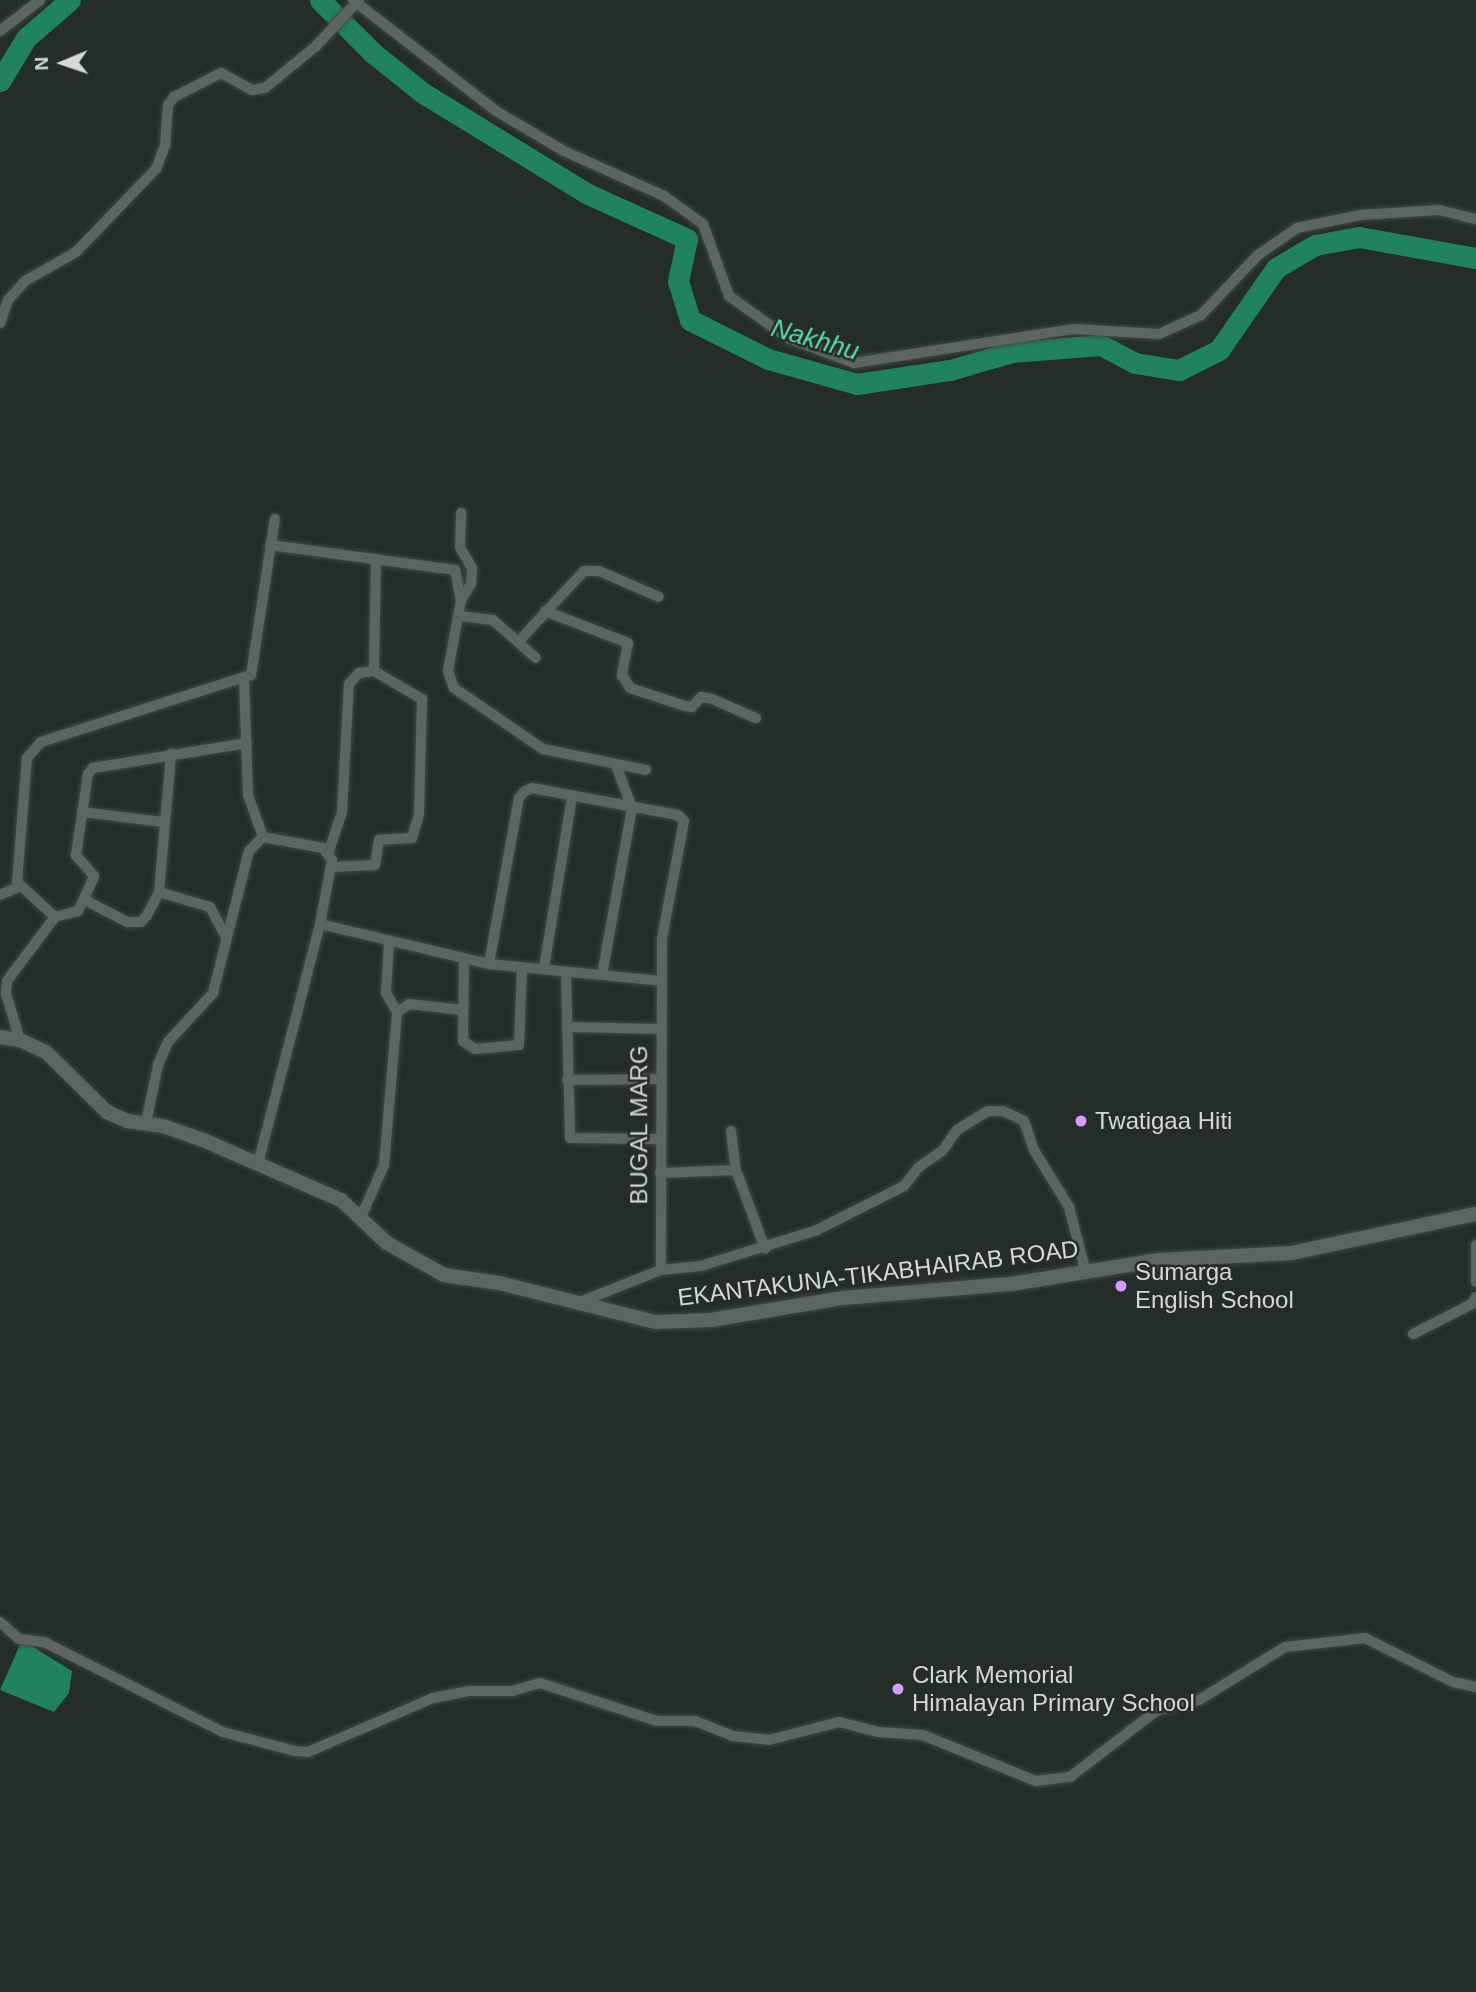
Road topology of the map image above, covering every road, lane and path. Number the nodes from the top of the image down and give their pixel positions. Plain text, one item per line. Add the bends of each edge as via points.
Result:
1 (40, 0) edge
2 (355, 3) edge
3 (0, 32) edge
4 (1476, 219) edge
5 (0, 323) edge
6 (461, 513) dead end
7 (275, 519) dead end
8 (270, 545) junction
9 (376, 559) junction
10 (659, 597) dead end
11 (461, 600) junction
12 (545, 611) junction
13 (460, 616) junction
14 (520, 641) junction
15 (536, 658) dead end
16 (374, 671) junction
17 (244, 680) junction
18 (756, 719) dead end
19 (247, 743) junction
20 (171, 754) junction
21 (616, 765) junction
22 (646, 770) dead end
23 (572, 797) junction
24 (632, 808) junction
25 (82, 812) junction
26 (164, 822) junction
27 (263, 838) junction
28 (329, 851) junction
29 (331, 867) junction
30 (18, 887) junction
31 (159, 892) junction
32 (0, 895) edge
33 (85, 900) junction
34 (55, 917) junction
35 (320, 924) junction
36 (226, 937) junction
37 (389, 942) junction
38 (464, 958) junction
39 (489, 964) junction
40 (522, 967) junction
41 (544, 968) junction
42 (566, 972) junction
43 (603, 975) junction
44 (661, 981) junction
45 (463, 1010) junction
46 (397, 1012) junction
47 (567, 1027) junction
48 (661, 1029) junction
49 (0, 1037) edge
50 (20, 1040) junction
51 (660, 1079) junction
52 (567, 1080) junction
53 (146, 1123) junction
54 (732, 1131) dead end
55 (659, 1139) junction
56 (258, 1163) junction
57 (736, 1170) junction
58 (660, 1172) junction
59 (361, 1217) junction
60 (1475, 1218) edge
61 (1476, 1245) edge
62 (765, 1249) junction
63 (1085, 1269) junction
64 (661, 1270) junction
65 (1476, 1282) edge
66 (1476, 1297) edge
67 (580, 1302) junction
68 (1413, 1334) dead end
69 (0, 1622) edge
70 (1476, 1687) edge

1 - 3 street
2 - 4 street via 496,111 564,151 664,196 703,224 729,296 788,338 854,363 1074,329 1158,334 1201,315 1258,255 1297,228 1360,215 1439,210
2 - 5 street via 316,46 265,88 252,89 221,73 174,97 167,105 165,146 156,169 76,252 25,281 8,300
6 - 11 street via 460,547 472,568 471,584
7 - 8 street
8 - 9 street
8 - 17 street via 254,667
9 - 11 street via 455,570
9 - 16 street
10 - 12 street via 591,569 578,574
11 - 13 street
12 - 14 street
12 - 18 street via 628,643 622,675 630,688 691,707 701,697 712,699
13 - 14 street via 493,621
13 - 21 street via 448,671 454,688 543,749
14 - 15 street
16 - 28 street via 359,673 349,684 342,812
16 - 29 street via 422,699 419,814 412,838 379,840 375,865
17 - 19 street
17 - 30 street via 33,748 27,758 15,873
19 - 20 street
19 - 27 street via 248,795
20 - 25 street via 93,768
20 - 26 street
21 - 22 street
21 - 24 street
23 - 24 street, BUGAL MARG
23 - 39 street, BUGAL MARG via 532,788 519,798
23 - 41 street
24 - 43 street
24 - 44 street, BUGAL MARG via 678,815 684,821 662,939
25 - 26 street
25 - 33 street via 76,855 94,876
26 - 31 street
27 - 28 street via 303,841
27 - 36 street via 249,851
28 - 29 street
29 - 35 street
30 - 32 street
30 - 34 street via 44,902
31 - 33 street via 147,915 136,923
31 - 36 street via 210,907
33 - 34 street via 72,915
34 - 50 street via 7,981 6,994
35 - 37 street
35 - 56 street
36 - 53 street via 213,993 168,1042 158,1065
37 - 38 street
37 - 46 street via 386,993
38 - 39 street
38 - 45 street
39 - 40 street
40 - 41 street
40 - 45 street via 519,1045 511,1049 466,1047
41 - 42 street
42 - 43 street
42 - 47 street
43 - 44 street
44 - 48 street, BUGAL MARG
45 - 46 street via 410,1004
46 - 59 street via 384,1165
47 - 48 street
47 - 52 street
48 - 51 street, BUGAL MARG
49 - 50 main road, EKANTAKUNA-TIKABHAIRAB ROAD
50 - 53 main road, EKANTAKUNA-TIKABHAIRAB ROAD via 46,1052 107,1112
51 - 52 street
51 - 55 street, BUGAL MARG
52 - 55 street via 570,1138
53 - 56 main road, EKANTAKUNA-TIKABHAIRAB ROAD
54 - 57 street
55 - 58 street, BUGAL MARG
56 - 59 main road, EKANTAKUNA-TIKABHAIRAB ROAD via 341,1200
57 - 58 street
57 - 62 street
58 - 64 street, BUGAL MARG
59 - 67 main road, EKANTAKUNA-TIKABHAIRAB ROAD via 387,1243 444,1275
60 - 63 main road, EKANTAKUNA-TIKABHAIRAB ROAD via 1293,1253
61 - 65 street
62 - 63 street via 817,1230 904,1186 919,1167 943,1150 957,1130 988,1111 1003,1111 1024,1122 1034,1150 1069,1207
62 - 64 street via 701,1266
63 - 67 main road, EKANTAKUNA-TIKABHAIRAB ROAD via 1011,1284 843,1298 711,1320 656,1322
64 - 67 street
66 - 68 street via 1472,1304
69 - 70 street via 19,1639 44,1642 223,1732 308,1752 433,1698 470,1691 512,1691 540,1683 657,1721 695,1720 733,1736 769,1740 839,1722 878,1732 923,1735 1036,1780 1070,1777 1156,1711 1199,1700 1285,1647 1365,1638 1453,1682

